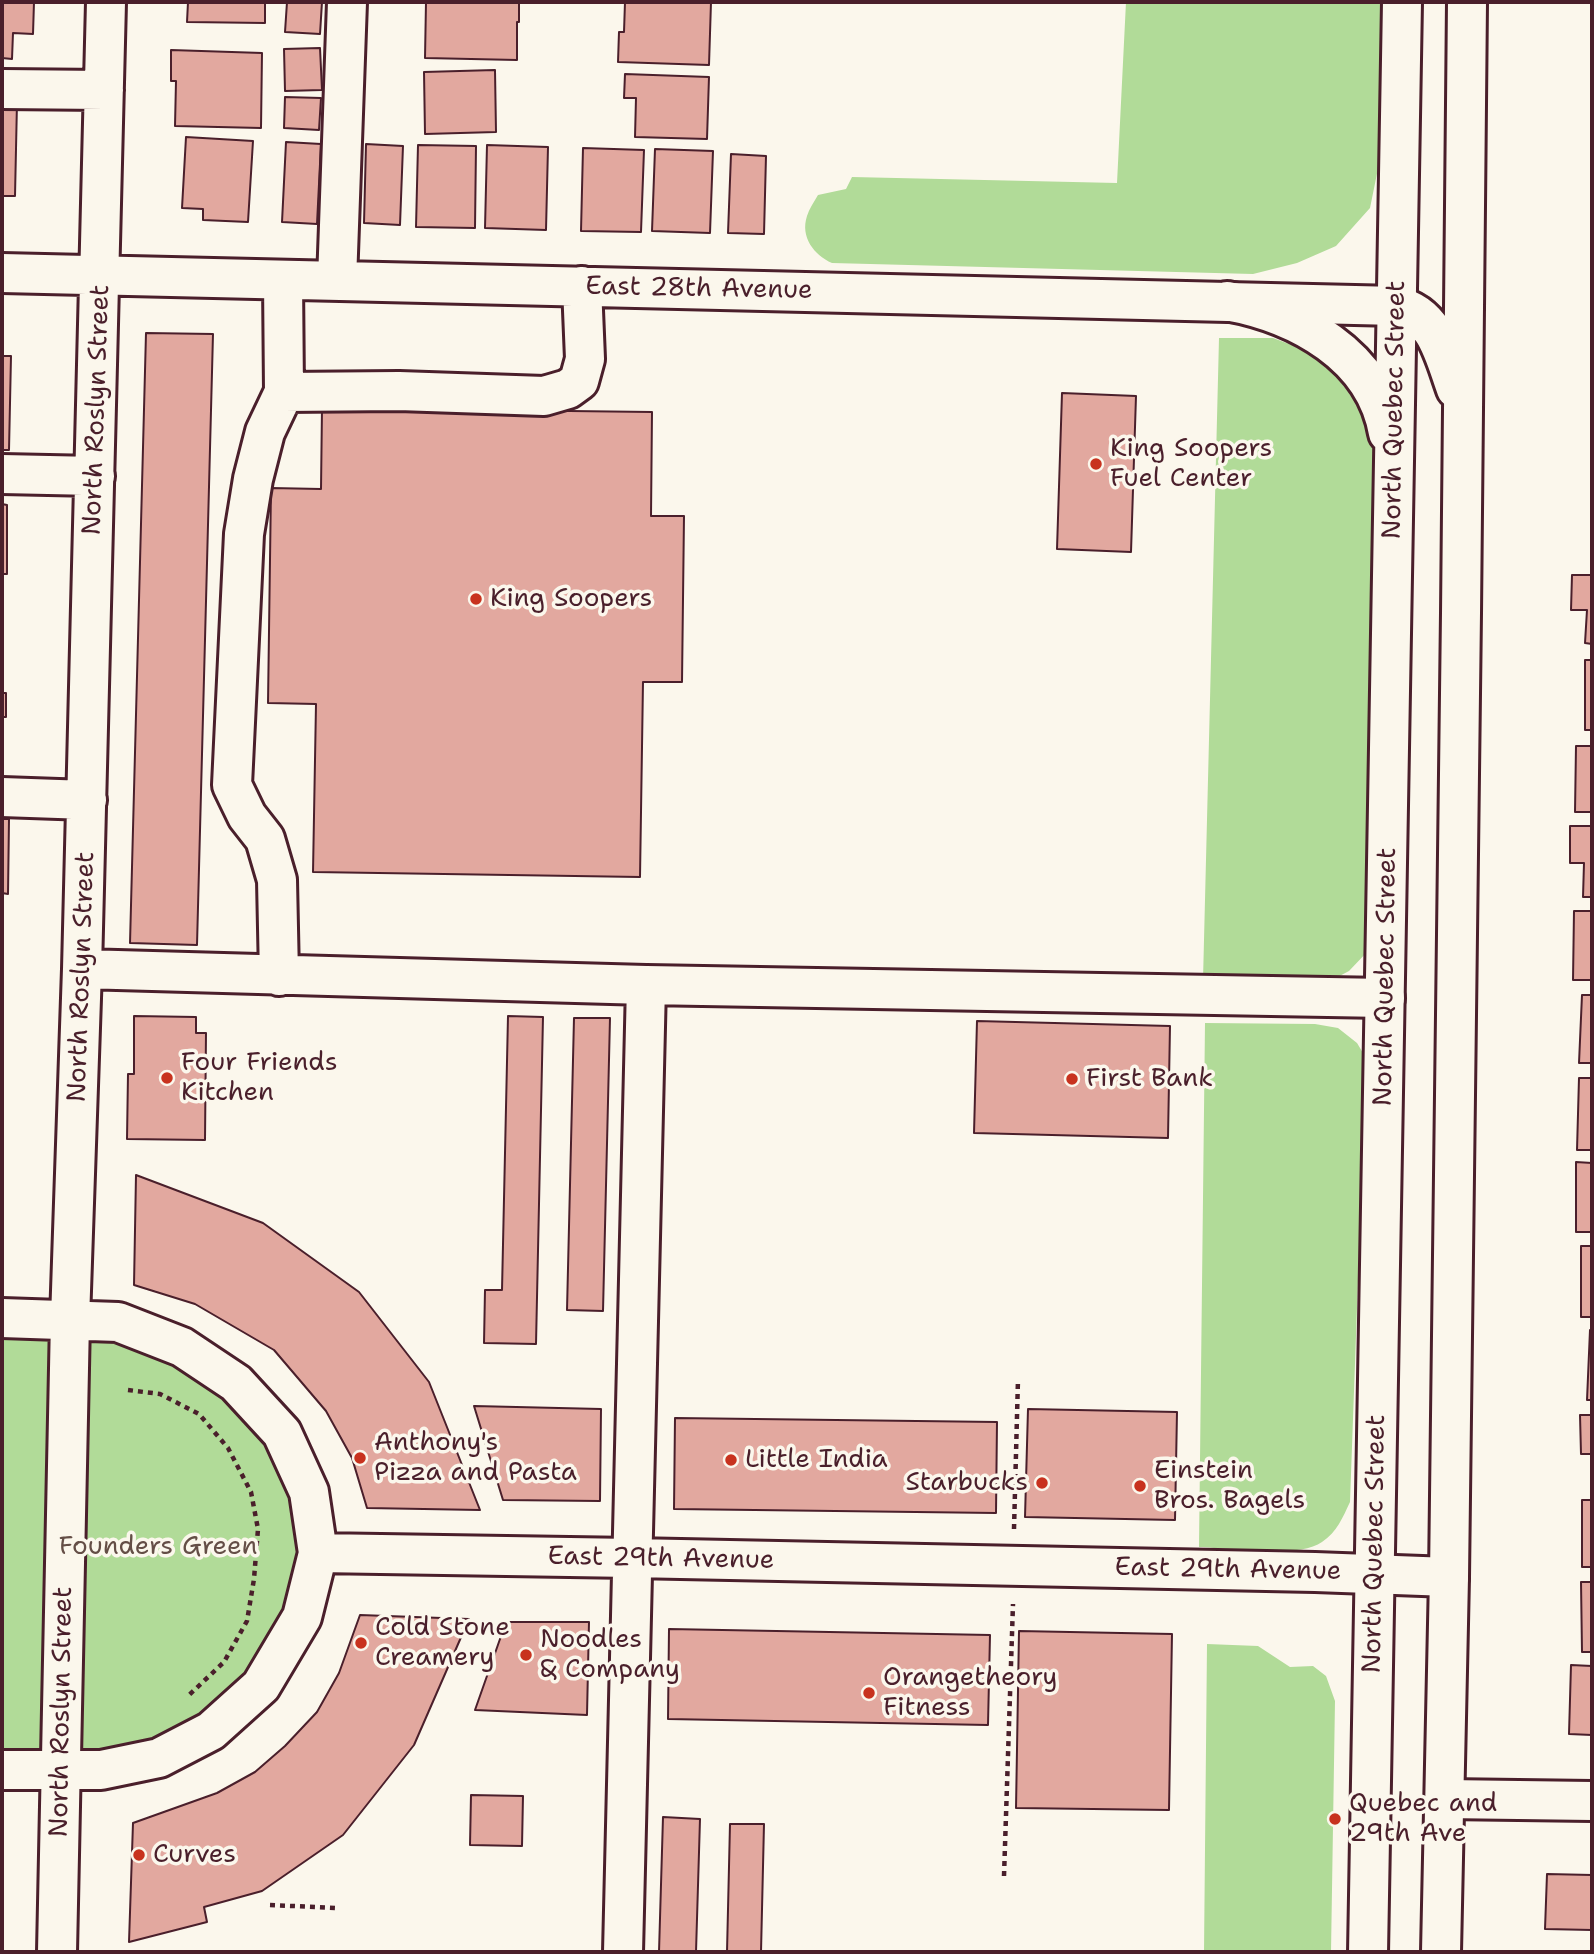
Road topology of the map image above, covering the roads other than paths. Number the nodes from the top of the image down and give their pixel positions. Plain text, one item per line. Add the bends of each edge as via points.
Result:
1 (106, 2) edge
2 (347, 2) edge
3 (1402, 2) edge
4 (1467, 2) edge
5 (2, 89) edge
6 (104, 90) junction
7 (2, 273) edge
8 (101, 276) junction
9 (283, 280) junction
10 (337, 281) junction
11 (582, 286) junction
12 (1227, 301) junction
13 (1397, 306) junction
14 (284, 392) junction
15 (1464, 407) junction
16 (2, 474) edge
17 (95, 476) junction
18 (1394, 495) junction
19 (2, 797) edge
20 (87, 800) junction
21 (82, 970) junction
22 (279, 976) junction
23 (646, 985) junction
24 (1385, 998) junction
25 (2, 1318) edge
26 (70, 1320) junction
27 (318, 1553) junction
28 (632, 1558) junction
29 (1373, 1574) junction
30 (1449, 1577) junction
31 (2, 1770) edge
32 (60, 1772) junction
33 (1445, 1799) junction
34 (1592, 1801) edge
35 (57, 1952) edge
36 (623, 1952) edge
37 (1368, 1952) edge
38 (1441, 1952) edge

1 - 6 street, North Roslyn Street
2 - 10 street
3 - 13 street, North Quebec Street
4 - 15 street
5 - 6 street
6 - 8 street, North Roslyn Street
7 - 8 street, East 28th Avenue
8 - 9 street, East 28th Avenue
8 - 17 street, North Roslyn Street
9 - 10 street, East 28th Avenue
9 - 14 street
10 - 11 street, East 28th Avenue
11 - 12 street, East 28th Avenue
11 - 14 street via 585,359 579,381 568,389 544,396
12 - 13 street, East 28th Avenue
12 - 18 street via 1290,320 1332,344 1360,372 1381,404
13 - 15 street via 1416,312 1434,332
13 - 18 street, North Quebec Street
14 - 22 street via 265,432 244,534 232,785 265,839 278,880
15 - 30 street
16 - 17 street
17 - 20 street, North Roslyn Street
18 - 24 street, North Quebec Street
19 - 20 street
20 - 21 street, North Roslyn Street
21 - 22 street
21 - 26 street, North Roslyn Street
22 - 23 street
23 - 24 street
23 - 28 street
24 - 29 street, North Quebec Street
25 - 26 street
26 - 27 street via 118,1322 182,1347 236,1383 282,1433 309,1492
26 - 32 street, North Roslyn Street
27 - 28 street, East 29th Avenue
27 - 32 street via 302,1617 261,1686 211,1731 159,1758 102,1770
28 - 29 street, East 29th Avenue
28 - 36 street
29 - 30 street, East 29th Avenue
29 - 37 street, North Quebec Street
30 - 33 street
31 - 32 street
32 - 35 street, North Roslyn Street
33 - 34 street
33 - 38 street

